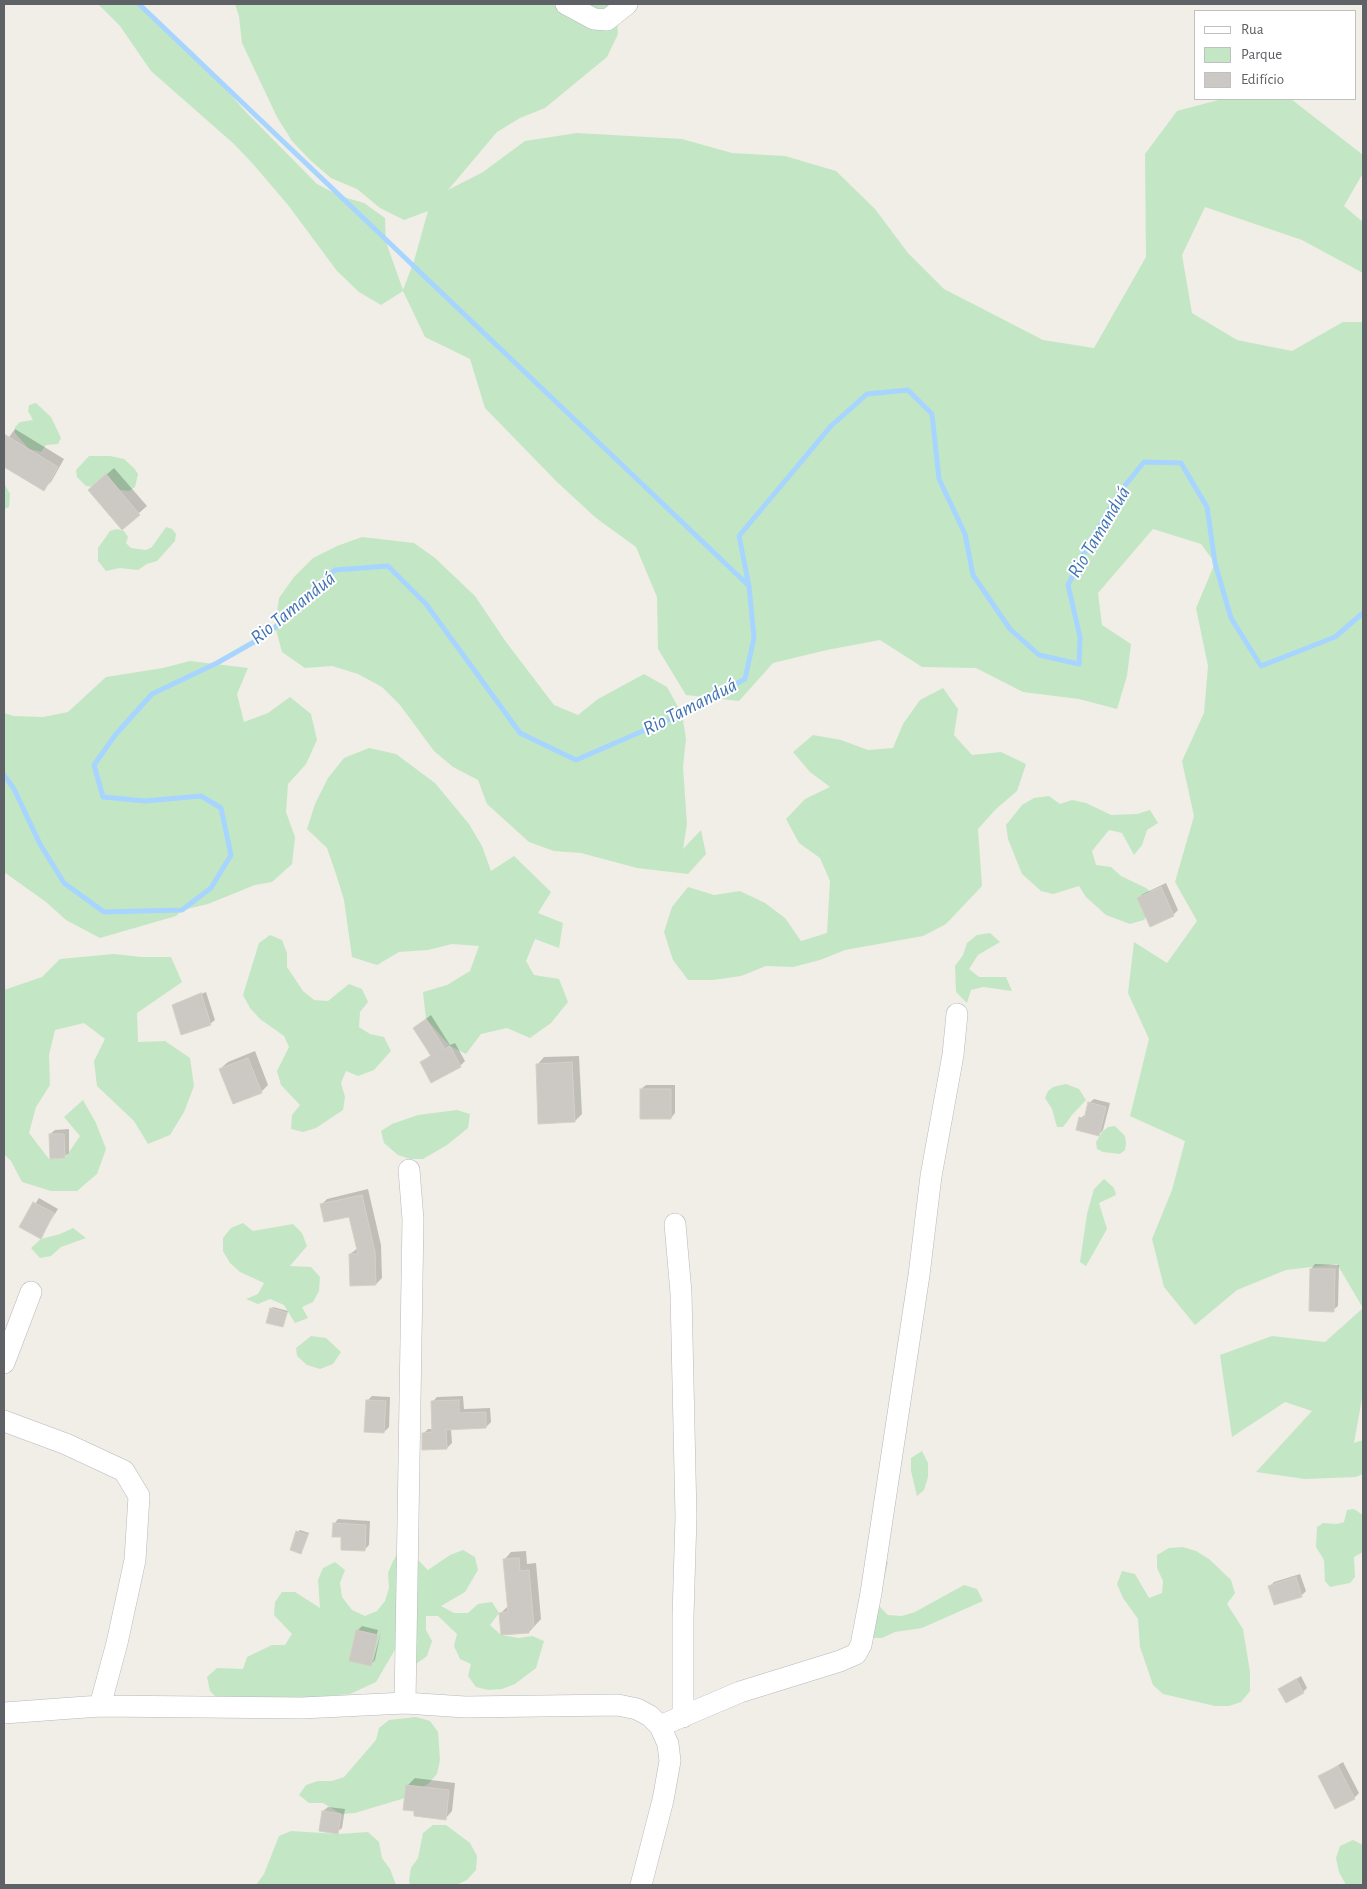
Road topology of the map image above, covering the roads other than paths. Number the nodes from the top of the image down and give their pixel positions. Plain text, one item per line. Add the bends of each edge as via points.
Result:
1 (566, 4) edge
2 (624, 6) edge
3 (957, 1014) dead end
4 (409, 1170) dead end
5 (675, 1224) dead end
6 (31, 1292) dead end
7 (4, 1363) edge
8 (4, 1420) edge
9 (406, 1703) junction
10 (100, 1706) junction
11 (4, 1713) edge
12 (683, 1717) junction
13 (660, 1726) junction
14 (641, 1885) edge

1 - 2 street via 594,19 607,20
3 - 12 street via 861,1645 856,1654 840,1661 740,1692
4 - 9 street via 413,1219
5 - 12 street via 682,1293 686,1517
6 - 7 street
8 - 10 street via 124,1471 139,1496 134,1560
9 - 10 street via 302,1708
9 - 13 street via 465,1707 618,1705 637,1709
10 - 11 street
12 - 13 street
13 - 14 street via 668,1744 670,1760 664,1800

